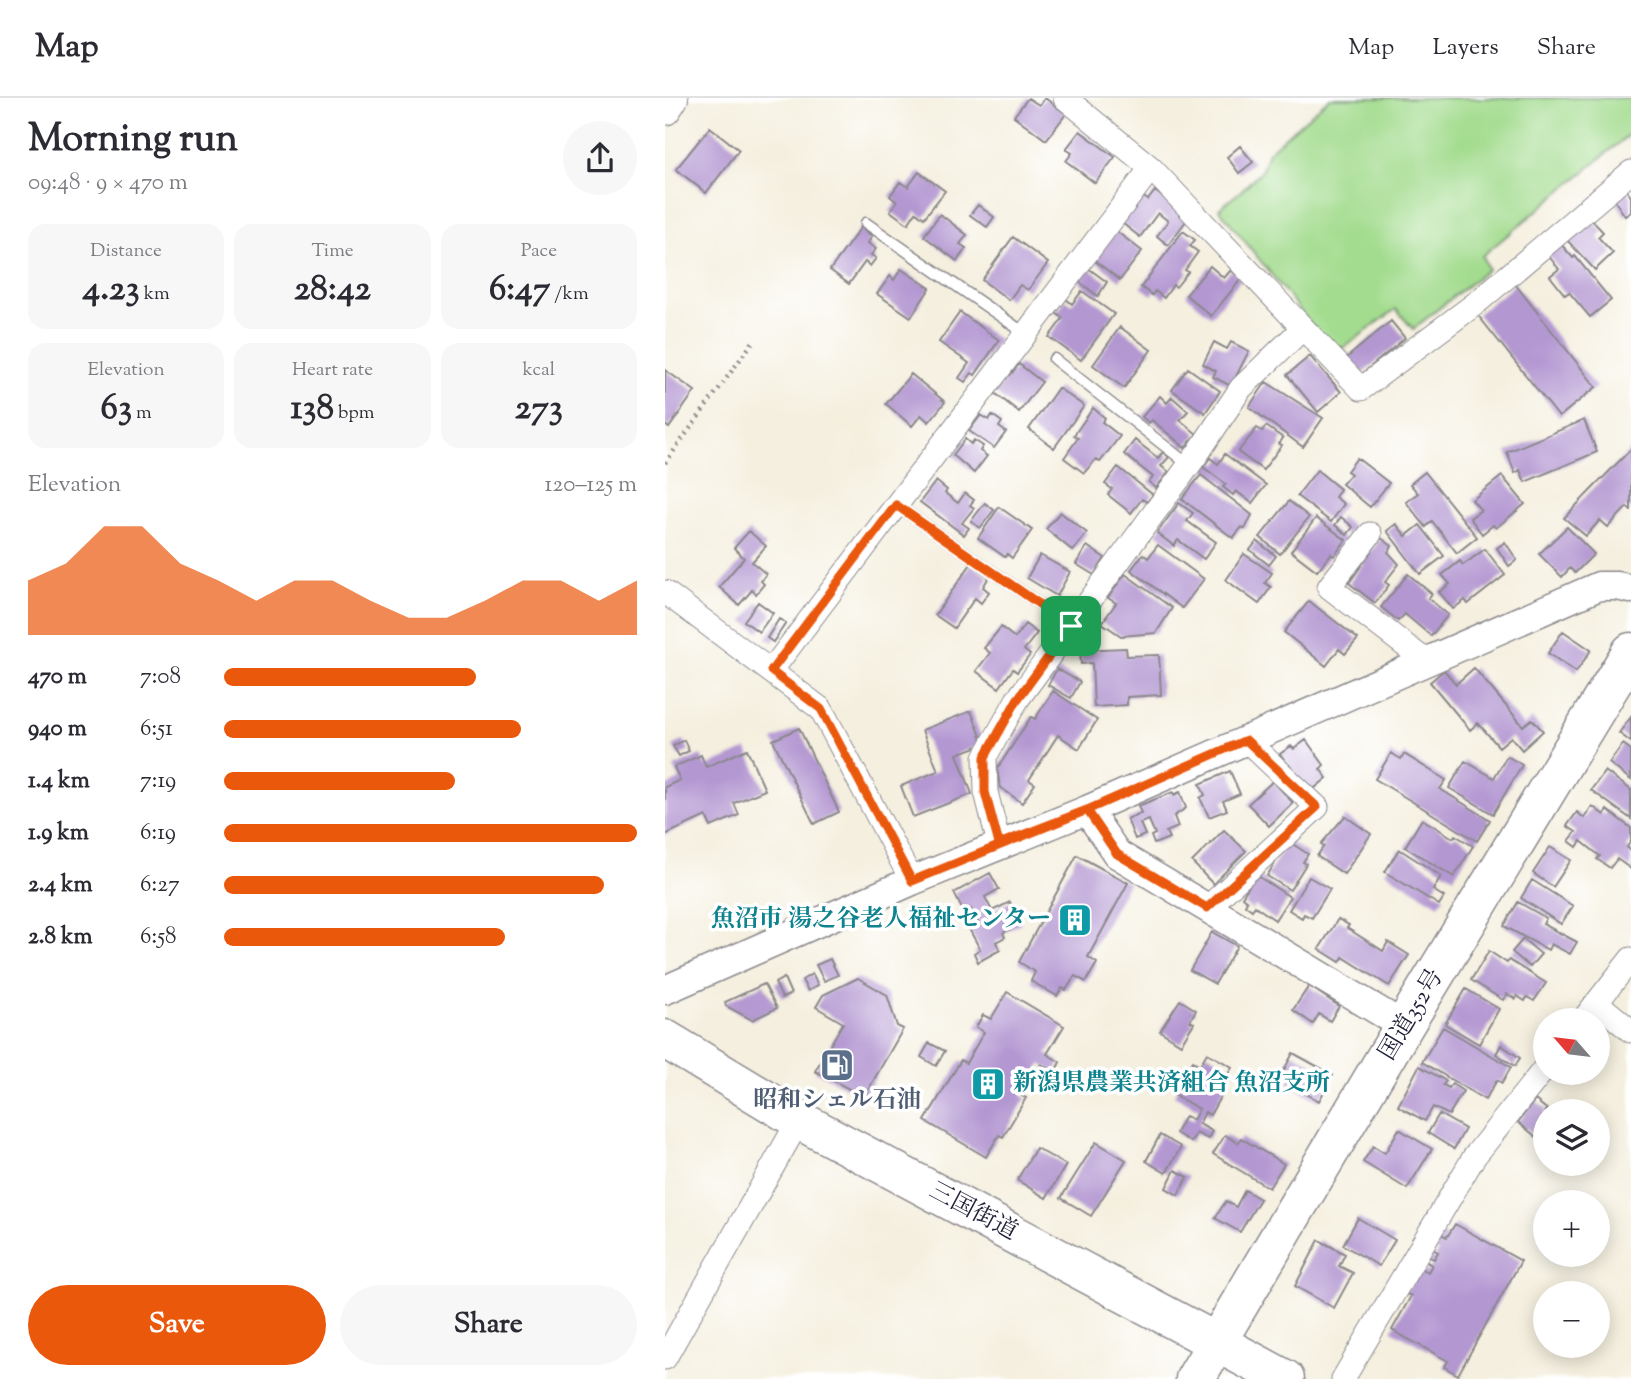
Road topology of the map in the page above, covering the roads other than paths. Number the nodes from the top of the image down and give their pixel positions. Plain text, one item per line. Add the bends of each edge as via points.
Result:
1 (672, 98) edge
2 (1065, 98) edge
3 (665, 109) edge
4 (1151, 168) junction
5 (1631, 172) edge
6 (866, 223) dead end
7 (1303, 328) junction
8 (1026, 334) junction
9 (1054, 359) dead end
10 (1189, 465) junction
11 (896, 505) junction
12 (1370, 534) dead end
13 (1631, 589) edge
14 (665, 592) edge
15 (1071, 626) junction
16 (1631, 652) edge
17 (1427, 662) junction
18 (771, 671) junction
19 (1246, 740) junction
20 (1087, 810) junction
21 (999, 844) junction
22 (912, 881) junction
23 (1207, 908) junction
24 (1631, 959) edge
25 (665, 990) edge
26 (1593, 1008) edge
27 (1610, 1021) edge
28 (1405, 1026) junction
29 (1631, 1031) edge
30 (665, 1039) edge
31 (1533, 1083) edge
32 (799, 1120) junction
33 (1217, 1342) junction
34 (665, 1358) edge
35 (1195, 1379) edge
36 (1285, 1379) edge
37 (1343, 1379) edge

1 - 3 main road
2 - 4 street
4 - 7 street
4 - 8 street
5 - 7 street via 1475,304 1361,389
6 - 8 lane
7 - 10 street via 1241,388
8 - 11 street
9 - 10 lane
10 - 15 street
11 - 15 lane
11 - 18 street
12 - 17 street via 1329,587
13 - 17 street via 1599,586
14 - 18 street
15 - 21 street via 1017,700 985,757 985,792
16 - 28 highway, 国道352号
17 - 19 street
18 - 22 street via 821,709
19 - 20 street
19 - 23 street via 1317,807
20 - 21 street
20 - 23 street via 1117,854
21 - 22 street
22 - 25 street
23 - 28 street
24 - 26 street
27 - 29 street
28 - 33 highway, 国道352号
30 - 32 highway, 三国街道
31 - 37 street via 1474,1157
32 - 33 highway, 三国街道
32 - 34 street
33 - 35 highway, 国道352号
33 - 36 highway, 三国街道

